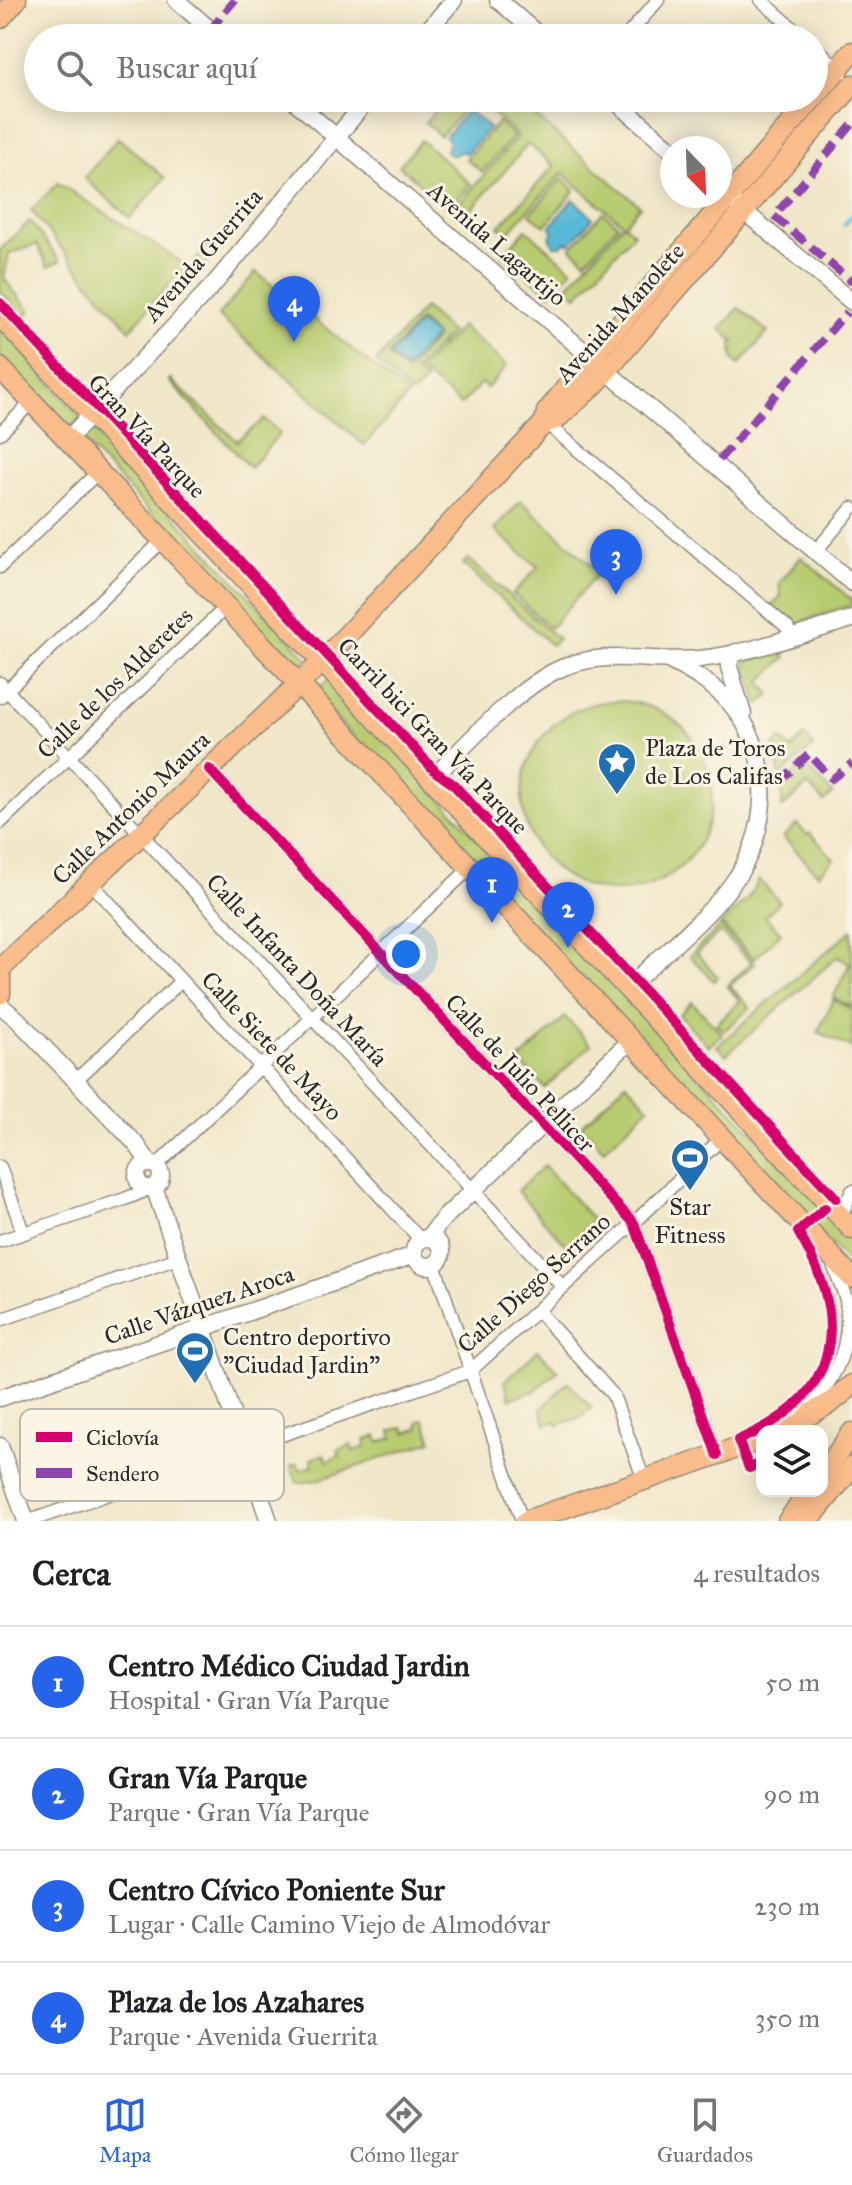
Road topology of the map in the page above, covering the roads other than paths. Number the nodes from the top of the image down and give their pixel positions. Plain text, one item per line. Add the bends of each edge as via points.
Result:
1 (16, 0) edge
2 (176, 0) edge
3 (454, 0) edge
4 (498, 0) edge
5 (658, 0) edge
6 (761, 0) edge
7 (0, 18) edge
8 (204, 24) edge
9 (433, 24) edge
10 (526, 24) edge
11 (637, 24) edge
12 (788, 24) edge
13 (828, 56) edge
14 (848, 71) edge
15 (828, 87) edge
16 (828, 98) edge
17 (308, 112) edge
18 (357, 112) edge
19 (628, 112) edge
20 (801, 112) edge
21 (818, 112) edge
22 (336, 136) junction
23 (660, 140) edge
24 (732, 185) edge
25 (732, 201) edge
26 (714, 208) edge
27 (744, 212) junction
28 (852, 302) edge
29 (0, 316) edge
30 (599, 364) junction
31 (0, 368) edge
32 (32, 402) junction
33 (93, 414) junction
34 (545, 422) junction
35 (0, 433) edge
36 (68, 439) junction
37 (98, 472) junction
38 (852, 508) edge
39 (162, 541) junction
40 (816, 551) junction
41 (0, 567) edge
42 (852, 583) edge
43 (225, 608) junction
44 (852, 619) edge
45 (791, 636) junction
46 (736, 652) junction
47 (714, 657) junction
48 (669, 661) junction
49 (322, 662) junction
50 (298, 683) junction
51 (709, 685) junction
52 (2, 690) edge
53 (750, 739) junction
54 (69, 757) junction
55 (209, 769) junction
56 (431, 780) junction
57 (0, 823) edge
58 (141, 834) junction
59 (469, 869) junction
60 (91, 883) junction
61 (382, 954) junction
62 (0, 969) edge
63 (0, 977) edge
64 (181, 981) junction
65 (629, 987) junction
66 (0, 994) edge
67 (0, 1005) edge
68 (313, 1019) junction
69 (630, 1041) junction
70 (261, 1067) junction
71 (76, 1080) junction
72 (541, 1125) junction
73 (721, 1139) junction
74 (153, 1165) junction
75 (0, 1167) edge
76 (149, 1188) junction
77 (473, 1191) junction
78 (852, 1191) edge
79 (634, 1223) junction
80 (849, 1225) edge
81 (23, 1232) junction
82 (0, 1241) edge
83 (421, 1244) junction
84 (829, 1253) junction
85 (178, 1258) junction
86 (434, 1264) junction
87 (852, 1278) edge
88 (563, 1287) junction
89 (538, 1311) junction
90 (0, 1320) edge
91 (203, 1329) junction
92 (470, 1371) junction
93 (852, 1385) edge
94 (0, 1398) edge
95 (852, 1406) edge
96 (230, 1409) edge
97 (794, 1425) edge
98 (797, 1425) edge
99 (803, 1425) edge
100 (852, 1433) edge
101 (284, 1436) edge
102 (756, 1441) edge
103 (0, 1446) edge
104 (852, 1449) edge
105 (756, 1454) edge
106 (717, 1455) junction
107 (828, 1466) edge
108 (852, 1467) edge
109 (644, 1480) junction
110 (828, 1481) edge
111 (795, 1497) edge
112 (806, 1497) edge
113 (815, 1497) edge
114 (20, 1500) edge
115 (21, 1501) edge
116 (89, 1501) edge
117 (261, 1501) edge
118 (28, 1521) edge
119 (268, 1521) edge
120 (524, 1521) edge
121 (565, 1521) edge
122 (777, 1521) edge
123 (788, 1521) edge
124 (796, 1521) edge
125 (808, 1521) edge

1 - 7 main road
2 - 8 street
3 - 9 street
4 - 10 street
5 - 11 street
6 - 12 street
13 - 14 street
14 - 15 main road, Avenida Manolete
14 - 16 main road, Avenida Manolete
17 - 22 street, Avenida Lagartijo
18 - 22 street, Avenida Guerrita
19 - 23 street
20 - 24 main road, Avenida Manolete
21 - 27 main road, Avenida Manolete
22 - 30 street, Avenida Lagartijo
22 - 33 street, Avenida Guerrita via 215,283
25 - 27 street
26 - 30 main road, Avenida Manolete
27 - 28 street
27 - 30 main road, Avenida Manolete
29 - 33 main road, Gran Vía Parque
30 - 34 main road, Avenida Manolete via 547,412
30 - 40 street, Avenida Lagartijo
31 - 32 main road
32 - 35 street
32 - 36 main road
33 - 36 street, Avenida Guerrita
33 - 49 main road, Gran Vía Parque
34 - 45 street via 787,627
34 - 49 main road, Avenida Manolete
36 - 37 main road
37 - 39 main road
37 - 41 street
38 - 40 street
39 - 43 main road
39 - 52 street
40 - 42 street, Avenida Lagartijo
43 - 50 main road
43 - 54 street, Calle de los Alderetes
44 - 45 street
45 - 46 street
46 - 47 street
46 - 53 street via 729,667
47 - 48 street
47 - 51 street
48 - 51 street
48 - 56 street via 609,657 556,670 523,692
49 - 50 main road
49 - 56 main road, Gran Vía Parque
50 - 55 main road, Calle Antonio Maura
50 - 59 main road
51 - 53 street via 734,708
52 - 54 street, Calle Infanta Doña María
53 - 65 street via 763,788 753,849 723,896
54 - 57 street, Calle de los Alderetes
54 - 58 street, Calle Infanta Doña María
55 - 58 main road, Calle Antonio Maura
55 - 61 street, Calle de Julio Pellicer
56 - 65 main road, Gran Vía Parque
58 - 60 main road, Calle Antonio Maura
58 - 68 street, Calle Infanta Doña María
59 - 61 street
59 - 69 main road
60 - 62 main road, Calle Antonio Maura
60 - 64 street, Calle Siete de Mayo
61 - 68 street
61 - 72 street, Calle de Julio Pellicer
63 - 66 main road
64 - 70 street, Calle Siete de Mayo
64 - 71 street
65 - 80 main road, Gran Vía Parque
67 - 71 street
68 - 70 street
68 - 77 street, Calle Infanta Doña María
69 - 72 street, Calle Vázquez Aroca
69 - 73 main road
70 - 74 street
70 - 83 street, Calle Siete de Mayo
71 - 74 street
72 - 77 street, Calle Vázquez Aroca
72 - 79 street, Calle de Julio Pellicer
73 - 79 street, Calle Diego Serrano
73 - 84 main road
74 - 76 street via 161,1179
75 - 81 street
76 - 81 street
76 - 85 street
77 - 83 street, Calle Vázquez Aroca
77 - 88 street, Calle Infanta Doña María
78 - 80 street via 843,1211
79 - 88 street, Calle Diego Serrano
79 - 106 street, Calle de Julio Pellicer
81 - 82 street
83 - 86 street via 420,1264
83 - 86 street via 438,1242 442,1251
83 - 91 street, Calle Vázquez Aroca
84 - 87 main road
84 - 97 street via 846,1299 847,1348 825,1390
85 - 90 street
85 - 91 street
86 - 92 street
88 - 89 street, Calle Diego Serrano
89 - 92 street, Calle Diego Serrano
89 - 109 street via 613,1395
91 - 94 street, Calle Vázquez Aroca
91 - 96 street
92 - 101 street, Calle Diego Serrano
92 - 120 street
93 - 98 main road
95 - 99 main road
100 - 107 main road
102 - 106 main road
103 - 114 street
104 - 110 main road
105 - 121 main road
106 - 109 main road
108 - 125 main road
109 - 120 main road
111 - 122 street
112 - 123 main road
113 - 124 main road
115 - 118 street
116 - 118 street, Calle Diego Serrano
117 - 119 street

